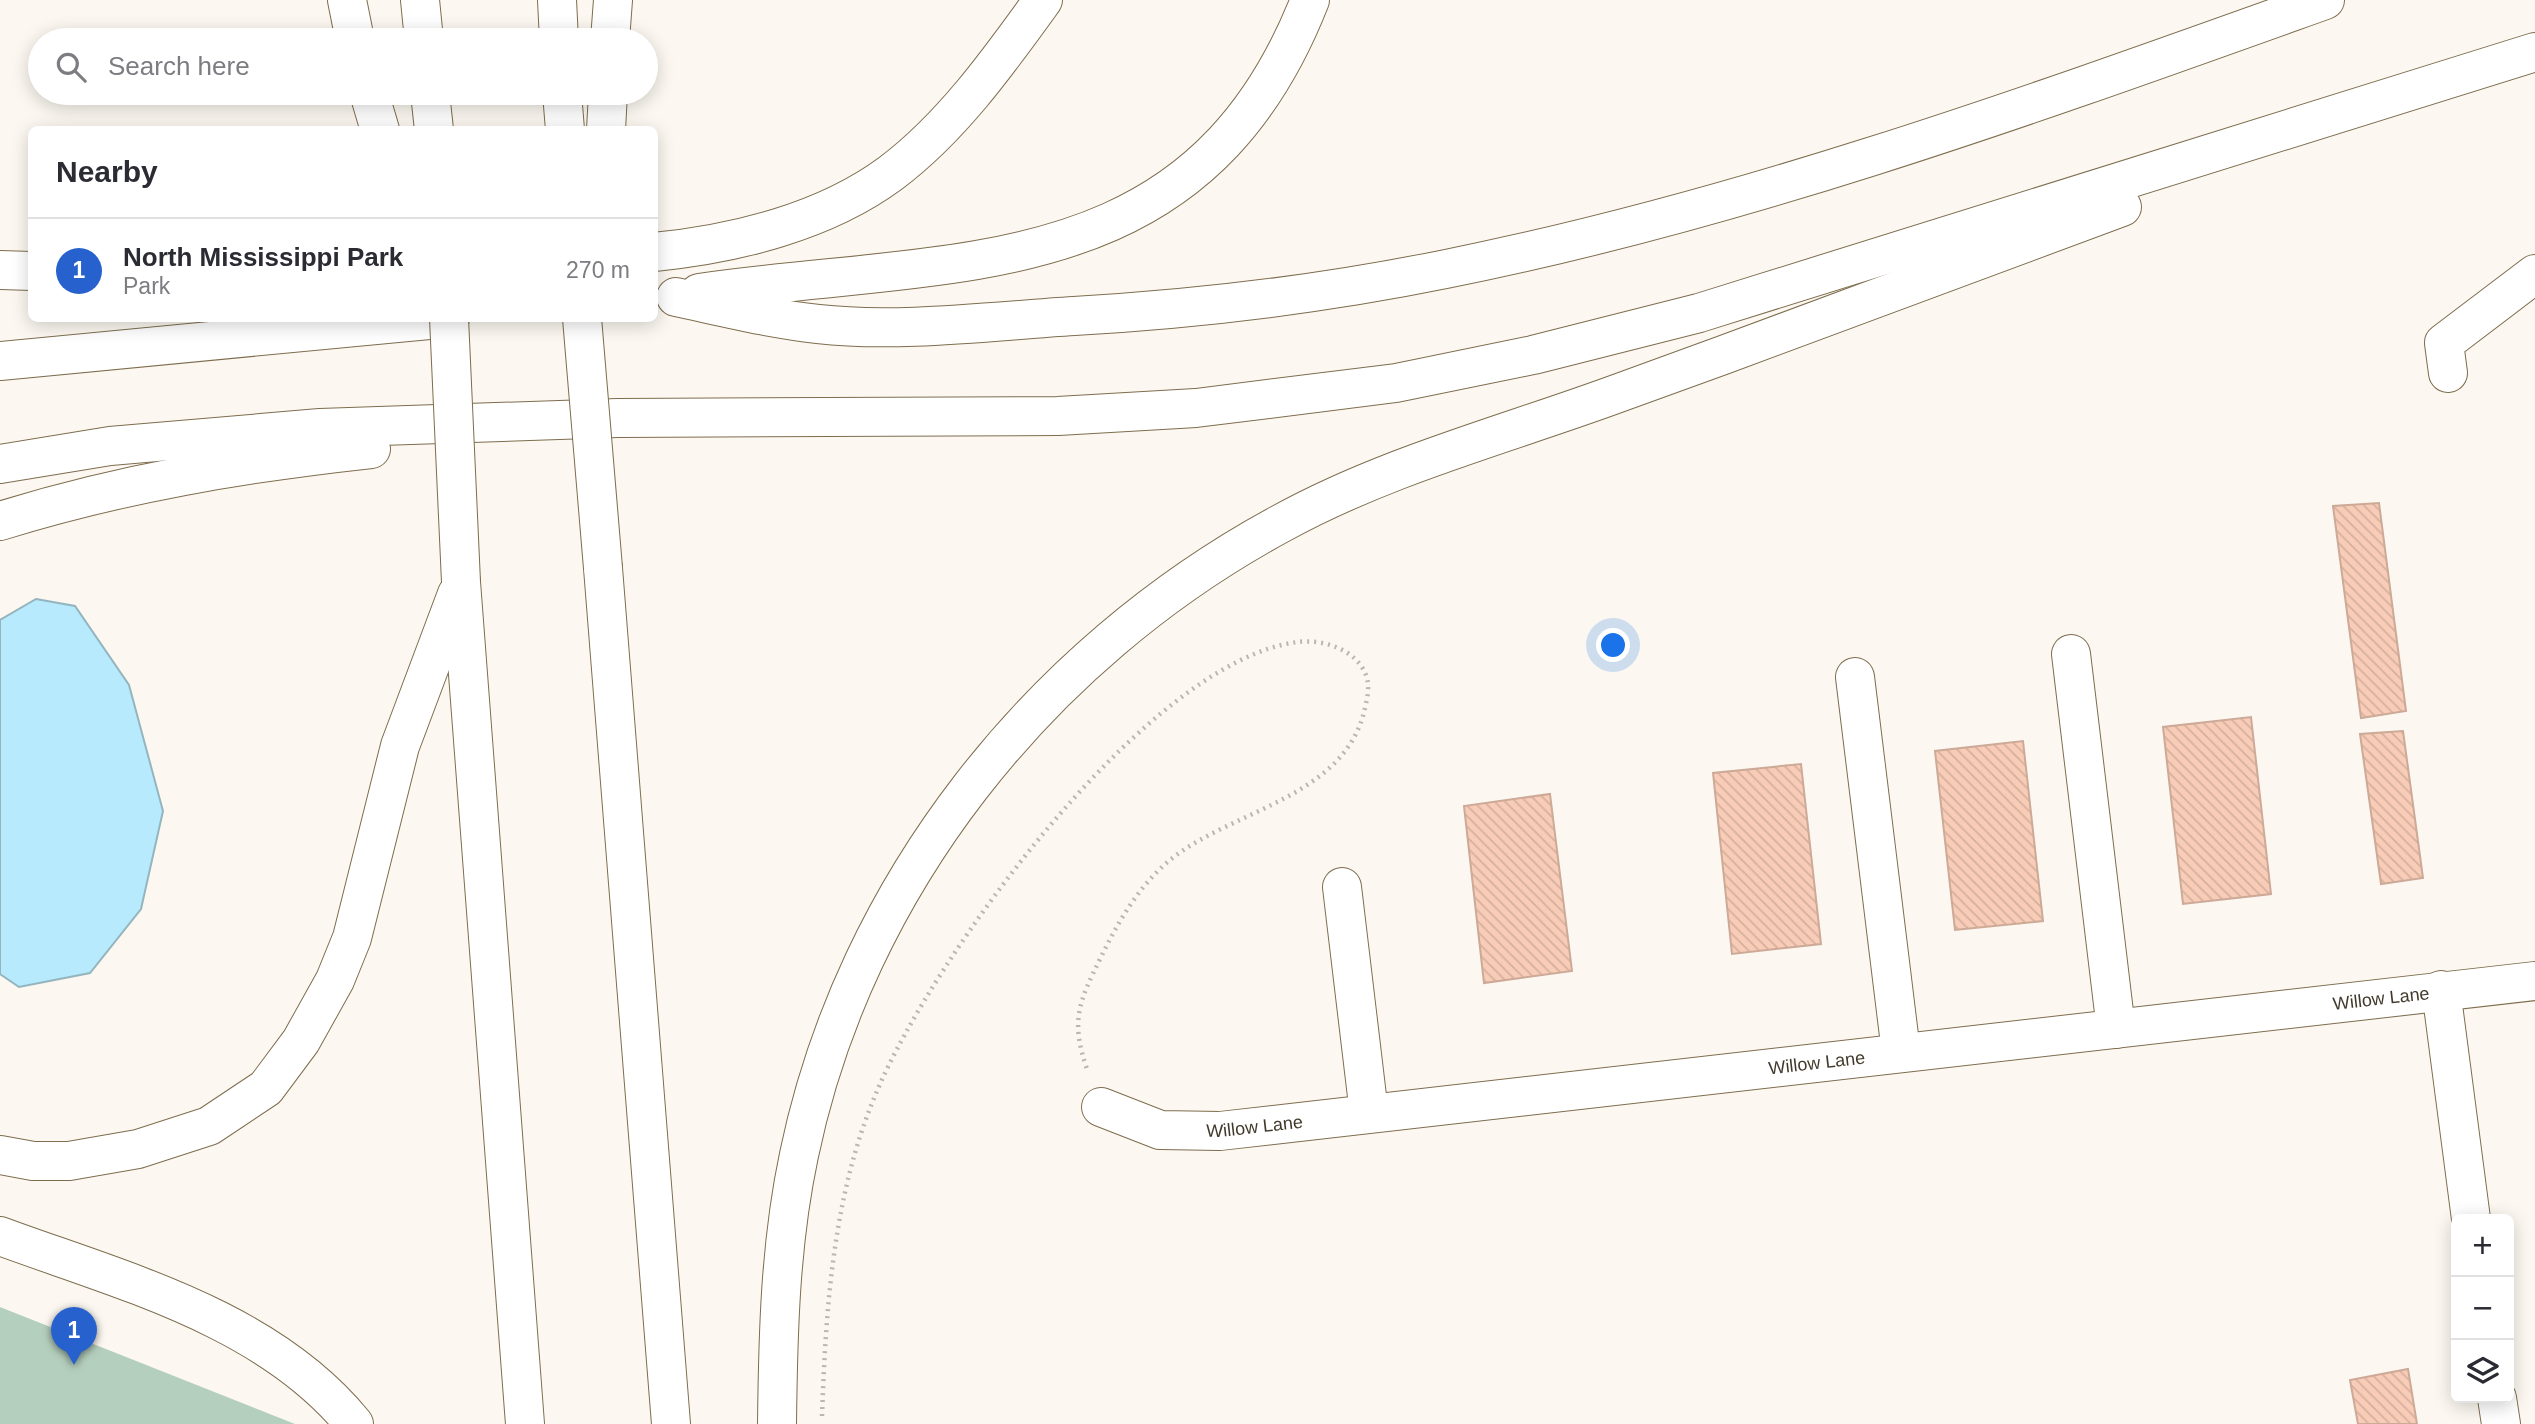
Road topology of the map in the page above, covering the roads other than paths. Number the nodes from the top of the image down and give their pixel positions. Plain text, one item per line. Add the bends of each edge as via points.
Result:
1 (347, 0) edge
2 (420, 0) edge
3 (556, 0) edge
4 (613, 0) edge
5 (1043, 0) edge
6 (1310, 0) edge
7 (2325, 0) edge
8 (353, 28) edge
9 (423, 28) edge
10 (558, 28) edge
11 (611, 28) edge
12 (2535, 52) edge
13 (373, 105) edge
14 (431, 105) edge
15 (563, 105) edge
16 (607, 105) edge
17 (379, 126) edge
18 (434, 126) edge
19 (565, 126) edge
20 (606, 126) edge
21 (658, 251) edge
22 (0, 270) edge
23 (28, 271) edge
24 (2535, 274) edge
25 (665, 298) edge
26 (408, 322) edge
27 (450, 322) edge
28 (582, 322) edge
29 (604, 322) edge
30 (0, 361) edge
31 (2448, 373) dead end
32 (753, 419) junction
33 (0, 464) edge
34 (0, 521) edge
35 (603, 568) junction
36 (461, 582) junction
37 (2071, 654) dead end
38 (1855, 677) dead end
39 (1342, 887) dead end
40 (2535, 981) edge
41 (2441, 990) junction
42 (2116, 1029) junction
43 (1901, 1052) junction
44 (1101, 1107) road end
45 (1368, 1113) junction
46 (0, 1155) edge
47 (2470, 1214) edge
48 (0, 1236) edge
49 (2498, 1403) edge
50 (354, 1424) edge
51 (525, 1424) edge
52 (671, 1424) edge
53 (777, 1424) edge
54 (2501, 1424) edge

1 - 8 main road
2 - 9 main road
3 - 10 main road
4 - 11 main road
5 - 21 main road via 974,90 890,173 840,201 778,227 713,244
6 - 25 main road via 1282,60 1218,146 1172,188 1117,220 1058,242 979,261
7 - 25 main road via 1857,160 1646,222 1445,270 1144,312 895,325 822,324
12 - 32 main road via 1699,313 1465,371 1196,408 999,418
12 - 53 main road via 1623,392 1382,477 1285,521 1189,578 1138,616 1084,661 992,758 919,862 862,967 823,1066 800,1151 781,1291
13 - 17 main road
14 - 18 main road
15 - 19 main road
16 - 20 main road
22 - 23 main road
24 - 31 main road via 2444,343
26 - 30 main road
27 - 36 main road, bridge
28 - 35 main road, bridge
29 - 35 main road, bridge
32 - 33 main road via 618,418 307,428 110,446
32 - 34 main road via 320,454 177,475
35 - 52 main road
36 - 46 main road via 400,746 352,937 335,980 301,1041 266,1087 209,1126 175,1139 69,1161
36 - 51 main road
37 - 42 main road
38 - 43 main road
39 - 45 main road
40 - 41 main road, Willow Lane
41 - 42 main road, Willow Lane
41 - 47 main road
42 - 43 main road, Willow Lane
43 - 45 main road, Willow Lane
44 - 45 main road, Willow Lane via 1160,1130 1220,1131
48 - 50 main road via 141,1288 240,1331 309,1379
49 - 54 main road

